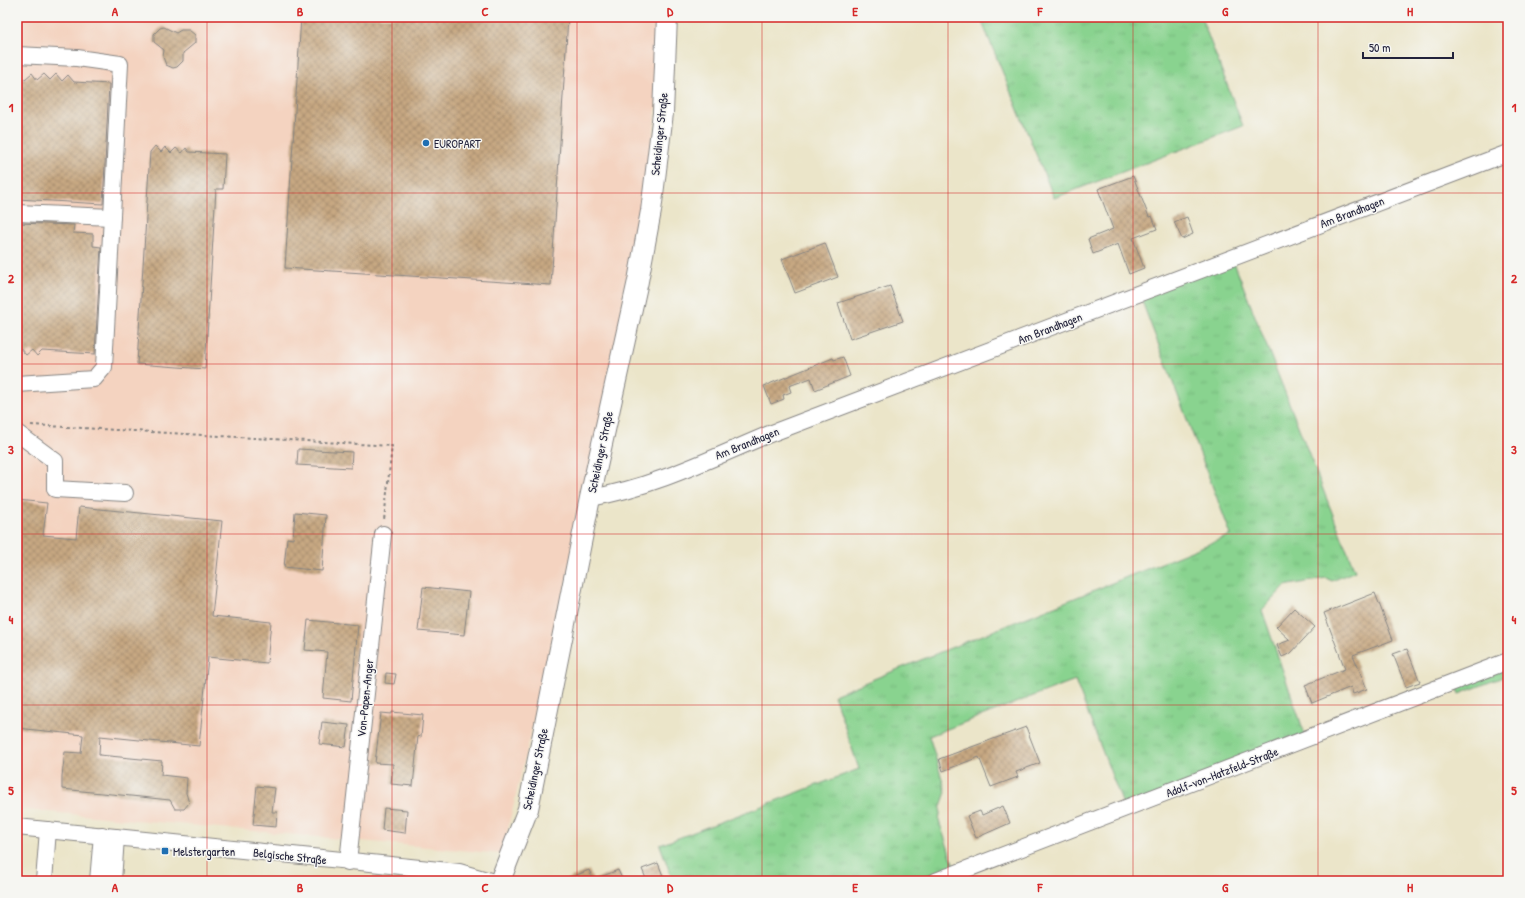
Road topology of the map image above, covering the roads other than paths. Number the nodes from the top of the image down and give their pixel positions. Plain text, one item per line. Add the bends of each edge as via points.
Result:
1 (667, 17) edge
2 (17, 55) edge
3 (1508, 152) edge
4 (17, 213) edge
5 (112, 216) junction
6 (17, 384) edge
7 (21, 429) edge
8 (125, 493) dead end
9 (590, 498) junction
10 (383, 534) road end
11 (1508, 661) edge
12 (17, 827) edge
13 (48, 830) junction
14 (109, 836) junction
15 (348, 862) junction
16 (44, 881) edge
17 (98, 881) edge
18 (113, 881) edge
19 (490, 881) edge
20 (500, 881) edge
21 (936, 881) edge

1 - 9 main road, Scheidinger Straße via 663,113 651,211
2 - 5 street via 77,58 120,64
3 - 9 street, Am Brandhagen via 774,432 686,468 612,494
4 - 5 street
5 - 6 street via 104,367 94,380
7 - 8 street via 55,461 55,489
9 - 20 main road, Scheidinger Straße via 528,809
10 - 15 street, Von-Papen-Anger
11 - 21 street, Adolf-von-Hatzfeld-Straße
12 - 13 street, Belgische Straße
13 - 14 street, Belgische Straße
13 - 16 street
14 - 15 street, Belgische Straße
14 - 17 street
14 - 18 street
15 - 19 street, Belgische Straße via 459,872

